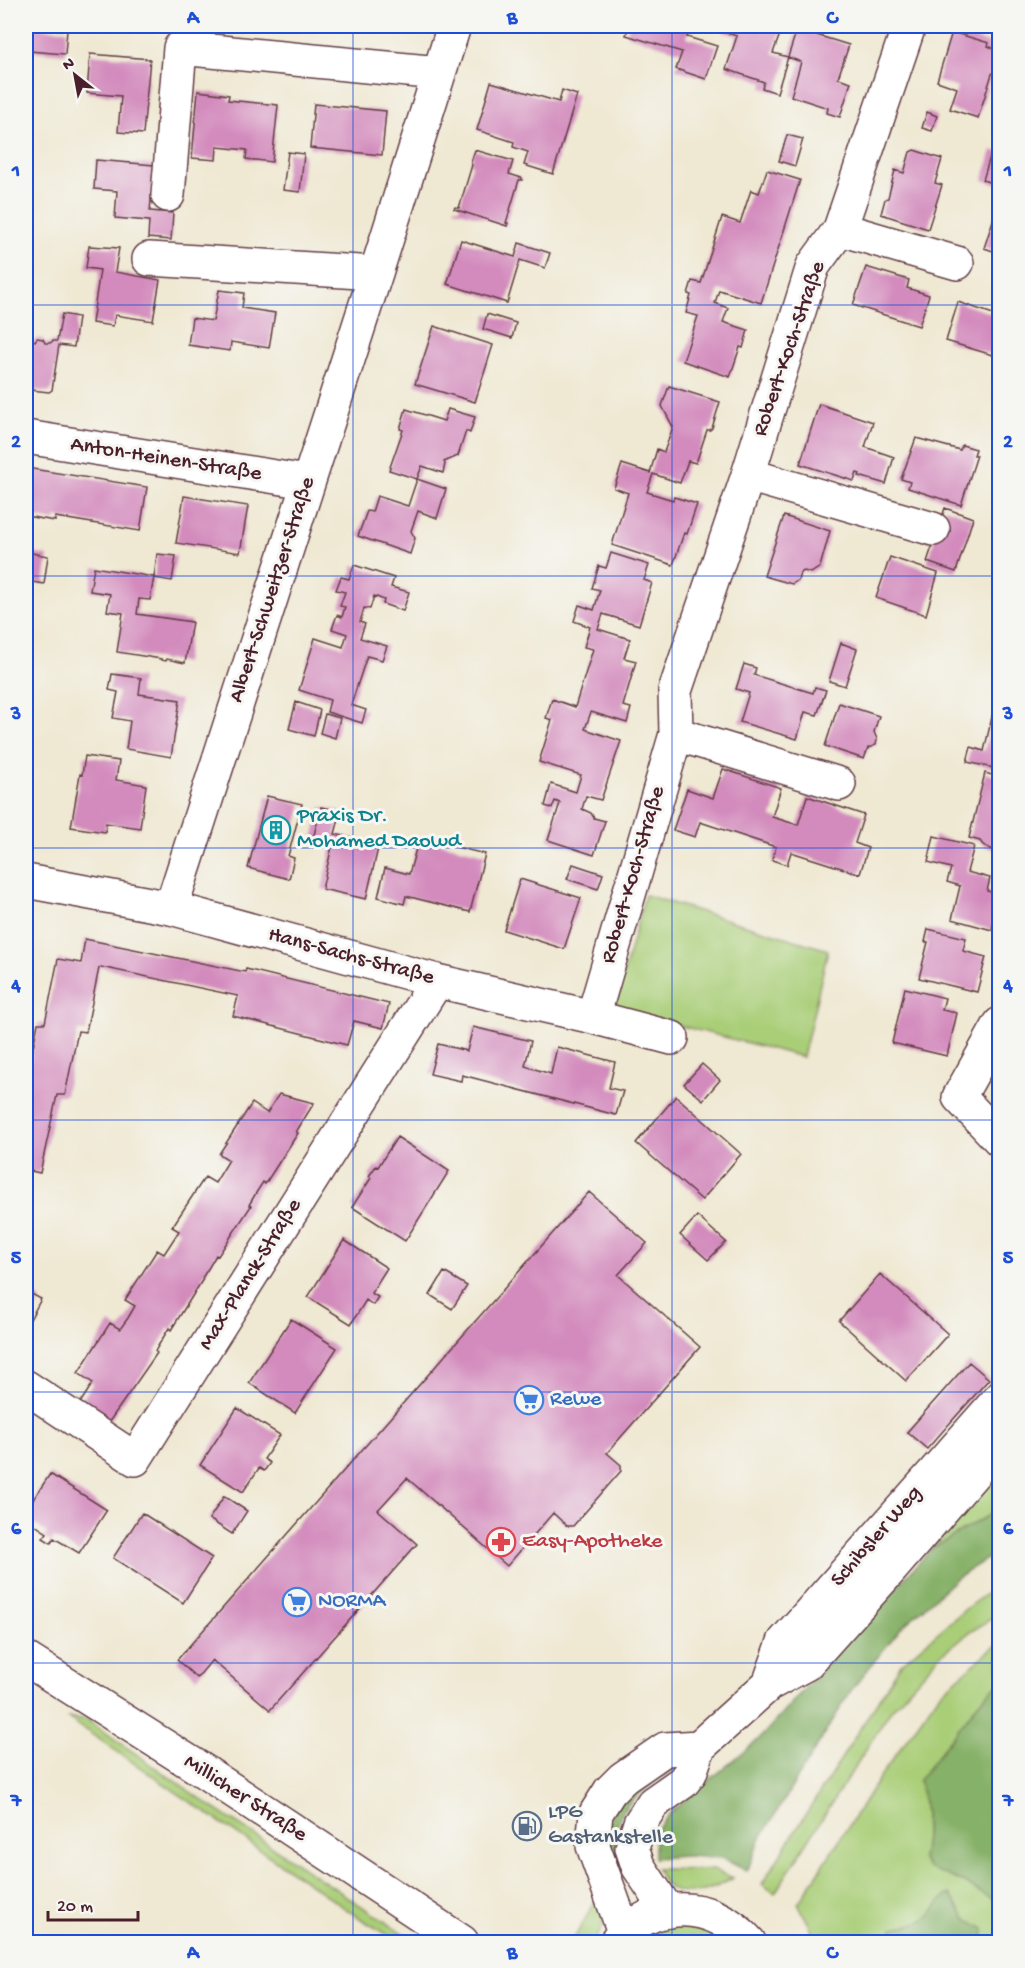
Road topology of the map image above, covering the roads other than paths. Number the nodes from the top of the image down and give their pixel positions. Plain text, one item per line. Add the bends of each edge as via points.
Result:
1 (454, 26) edge
2 (909, 26) edge
3 (439, 73) junction
4 (168, 195) dead end
5 (840, 229) junction
6 (149, 259) dead end
7 (957, 263) dead end
8 (376, 273) junction
9 (26, 437) edge
10 (748, 475) junction
11 (307, 482) junction
12 (933, 529) dead end
13 (676, 734) junction
14 (839, 784) dead end
15 (26, 886) edge
16 (171, 908) junction
17 (437, 981) junction
18 (593, 1017) junction
19 (999, 1024) edge
20 (672, 1038) dead end
21 (999, 1140) edge
22 (26, 1387) edge
23 (999, 1398) edge
24 (999, 1443) edge
25 (26, 1659) edge
26 (769, 1684) junction
27 (699, 1748) junction
28 (668, 1911) junction
29 (620, 1937) edge
30 (462, 1942) edge
31 (749, 1942) edge

1 - 3 street, Albert-Schweitzer-Straße
2 - 5 street, Robert-Koch-Straße
3 - 4 street via 180,48
3 - 8 street, Albert-Schweitzer-Straße
5 - 7 street
5 - 10 street, Robert-Koch-Straße via 813,266
6 - 8 street
8 - 11 street, Albert-Schweitzer-Straße
9 - 11 street, Anton-Heinen-Straße
10 - 12 street
10 - 13 street, Robert-Koch-Straße via 675,691
11 - 16 street, Albert-Schweitzer-Straße
13 - 14 street
13 - 18 street, Robert-Koch-Straße
15 - 16 street, Hans-Sachs-Straße
16 - 17 street, Hans-Sachs-Straße
17 - 18 street, Hans-Sachs-Straße
17 - 22 street, Max-Planck-Straße via 135,1459
18 - 20 street, Hans-Sachs-Straße
19 - 21 street via 959,1097
23 - 26 street, Schibsler Weg via 784,1642
24 - 26 street, Schibsler Weg via 806,1664
25 - 30 street, Millicher Straße
26 - 27 street, Schibsler Weg
27 - 28 street, Schibsler Weg via 683,1782 653,1803 640,1823 632,1848 638,1866
27 - 29 street via 665,1749 623,1778 596,1813 593,1846
28 - 29 street via 643,1919
28 - 31 street via 685,1909 720,1918

